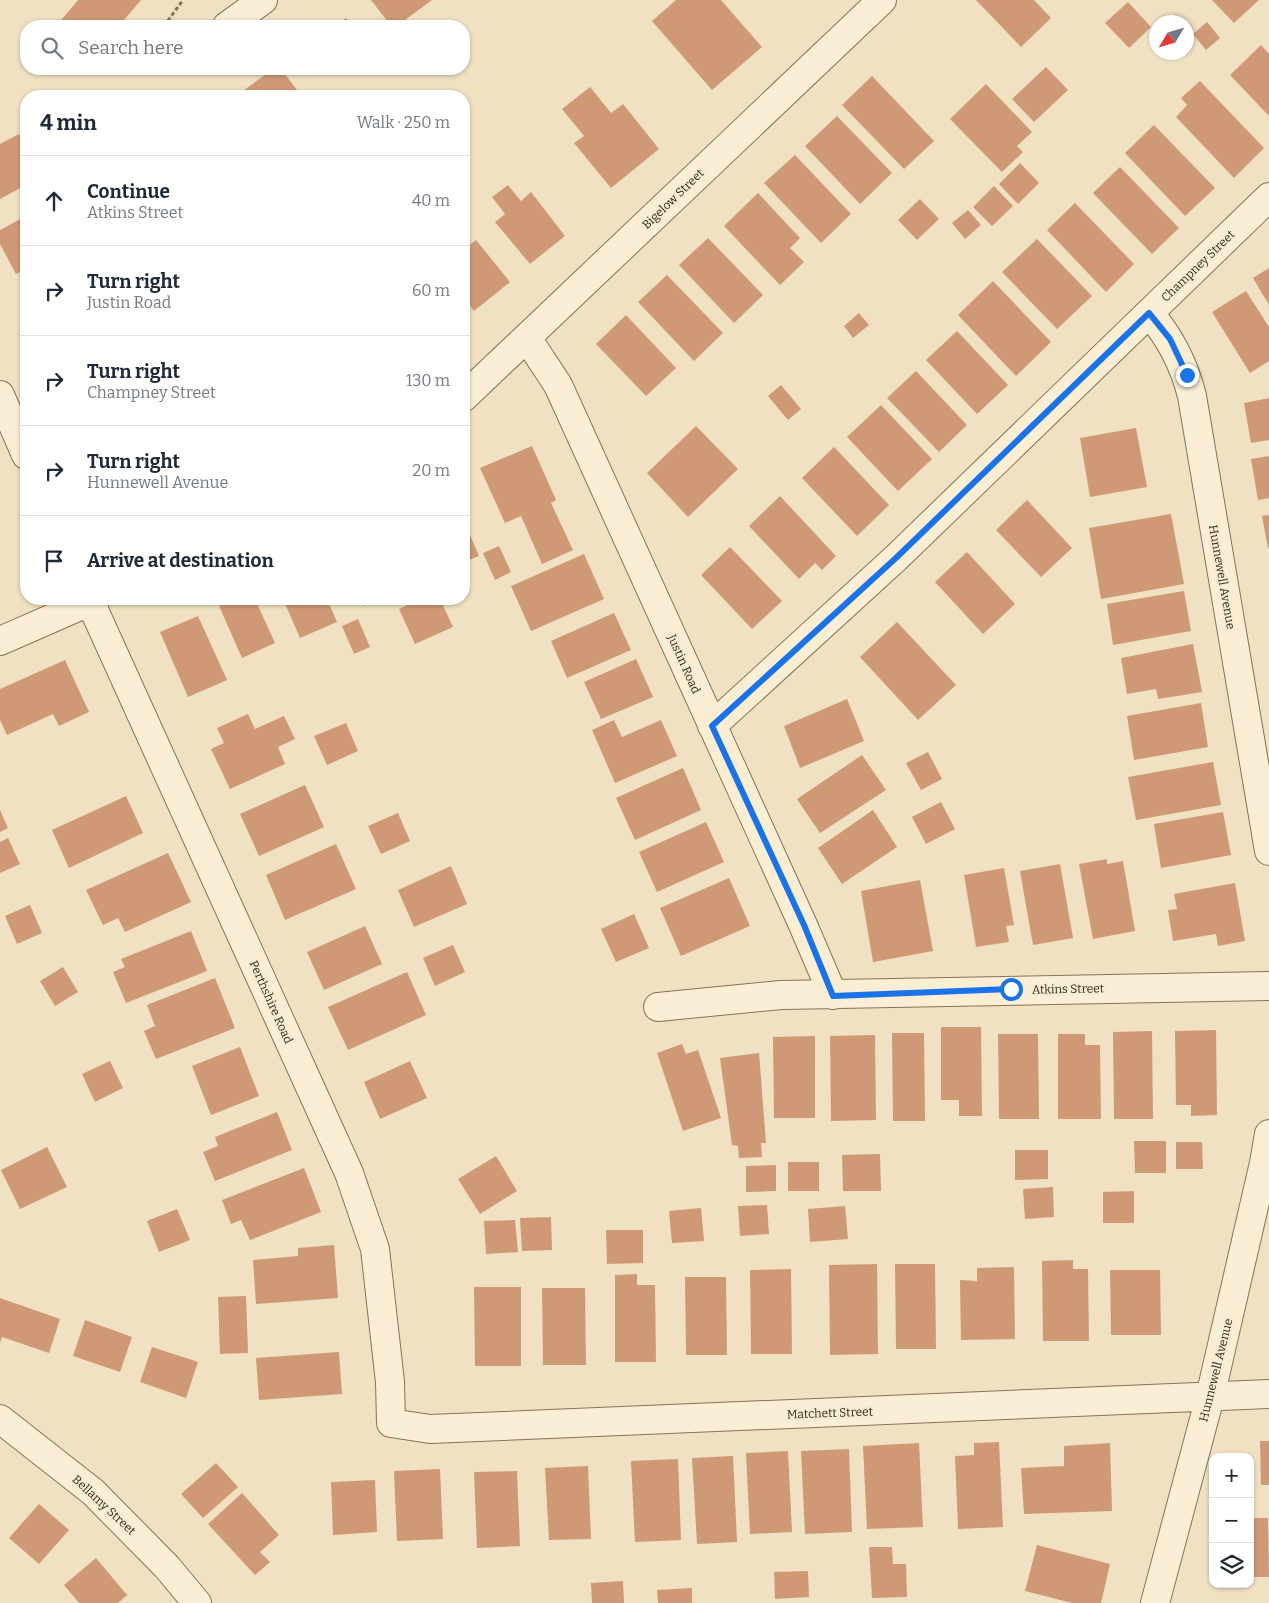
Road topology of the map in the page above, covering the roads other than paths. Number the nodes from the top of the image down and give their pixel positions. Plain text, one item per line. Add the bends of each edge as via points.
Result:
1 (263, 0) edge
2 (882, 0) edge
3 (235, 20) edge
4 (1269, 197) edge
5 (1149, 313) junction
6 (527, 338) junction
7 (470, 391) edge
8 (0, 395) edge
9 (20, 442) edge
10 (80, 605) edge
11 (94, 605) edge
12 (0, 640) edge
13 (712, 726) junction
14 (1269, 851) edge
15 (1269, 986) edge
16 (833, 996) junction
17 (658, 1007) dead end
18 (1269, 1134) edge
19 (1269, 1394) edge
20 (1210, 1397) junction
21 (0, 1419) edge
22 (391, 1423) joint
23 (197, 1603) edge
24 (1155, 1603) edge

1 - 3 street
2 - 6 street, Bigelow Street
4 - 5 street, Champney Street
5 - 13 street, Champney Street via 897,557
5 - 14 street, Hunnewell Avenue via 1178,356 1192,396
6 - 7 street, Bigelow Street
6 - 13 street, Justin Road via 558,385
8 - 9 street
10 - 12 street
11 - 22 street, Perthshire Road via 360,1201 375,1249 390,1382
13 - 16 street, Justin Road via 804,925
15 - 16 street, Atkins Street via 1011,989
16 - 17 street, Atkins Street via 781,995
18 - 20 street, Hunnewell Avenue
19 - 20 street, Matchett Street
20 - 22 street, Matchett Street via 430,1429
20 - 24 street, Hunnewell Avenue
21 - 23 street, Bellamy Street via 93,1492

